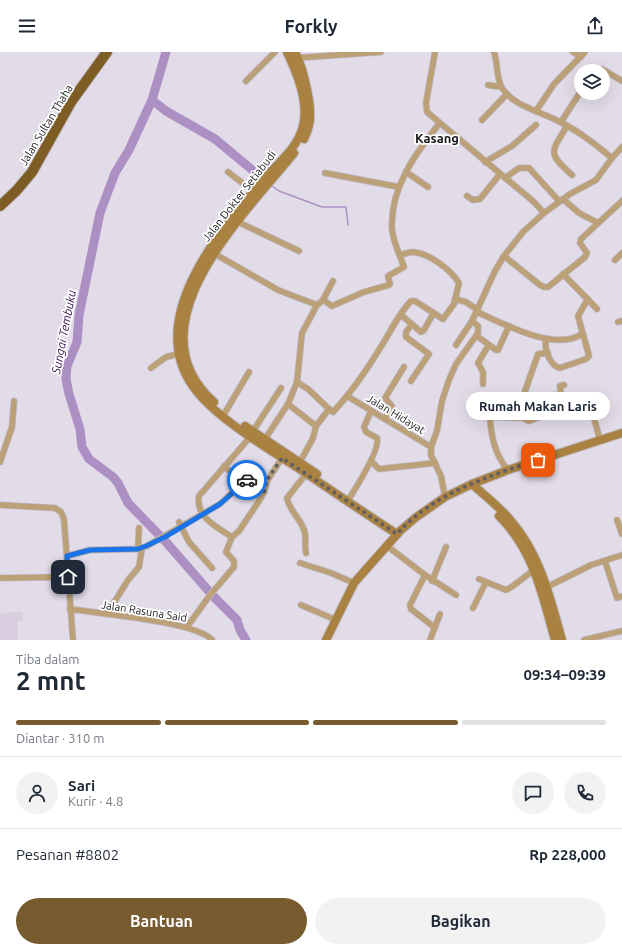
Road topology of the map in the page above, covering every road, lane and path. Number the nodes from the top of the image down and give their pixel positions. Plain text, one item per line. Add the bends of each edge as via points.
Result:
1 (100, 52) edge
2 (107, 52) edge
3 (275, 52) edge
4 (381, 52) edge
5 (435, 52) edge
6 (494, 52) edge
7 (573, 52) edge
8 (585, 52) edge
9 (330, 54) edge
10 (293, 55) edge
11 (581, 57) junction
12 (610, 74) edge
13 (246, 81) dead end
14 (622, 81) edge
15 (488, 85) dead end
16 (501, 87) junction
17 (507, 94) junction
18 (575, 100) edge
19 (536, 111) junction
20 (62, 112) junction
21 (482, 120) dead end
22 (561, 122) junction
23 (439, 124) junction
24 (536, 125) dead end
25 (567, 126) junction
26 (622, 147) edge
27 (612, 158) junction
28 (485, 162) junction
29 (228, 172) dead end
30 (406, 172) junction
31 (325, 173) dead end
32 (500, 174) junction
33 (572, 175) dead end
34 (505, 178) junction
35 (267, 182) junction
36 (428, 186) dead end
37 (399, 187) junction
38 (254, 192) junction
39 (467, 196) dead end
40 (0, 198) edge
41 (561, 200) junction
42 (622, 201) edge
43 (0, 206) edge
44 (544, 213) junction
45 (238, 222) junction
46 (598, 223) junction
47 (299, 251) dead end
48 (622, 253) edge
49 (214, 254) junction
50 (400, 255) junction
51 (504, 256) junction
52 (615, 260) dead end
53 (563, 274) junction
54 (333, 281) dead end
55 (455, 299) junction
56 (588, 299) junction
57 (323, 300) junction
58 (317, 304) junction
59 (597, 309) dead end
60 (478, 311) junction
61 (433, 314) junction
62 (401, 315) junction
63 (472, 321) junction
64 (412, 324) junction
65 (509, 326) junction
66 (582, 334) junction
67 (476, 336) junction
68 (546, 340) junction
69 (456, 345) dead end
70 (488, 346) junction
71 (181, 353) junction
72 (548, 354) junction
73 (404, 367) dead end
74 (151, 368) dead end
75 (249, 372) dead end
76 (411, 381) dead end
77 (297, 382) junction
78 (483, 384) dead end
79 (564, 385) dead end
80 (281, 388) dead end
81 (561, 395) junction
82 (347, 396) junction
83 (14, 400) dead end
84 (490, 402) dead end
85 (288, 404) junction
86 (329, 409) junction
87 (371, 410) junction
88 (224, 414) junction
89 (562, 415) junction
90 (554, 416) junction
91 (490, 417) junction
92 (524, 418) junction
93 (385, 419) junction
94 (316, 426) junction
95 (622, 433) edge
96 (252, 434) junction
97 (600, 440) junction
98 (263, 441) junction
99 (431, 447) junction
100 (282, 458) junction
101 (371, 461) junction
102 (0, 462) edge
103 (300, 462) junction
104 (435, 463) junction
105 (224, 466) junction
106 (508, 470) junction
107 (306, 474) junction
108 (244, 483) junction
109 (470, 485) junction
110 (264, 492) junction
111 (445, 497) junction
112 (348, 500) junction
113 (0, 505) edge
114 (203, 515) junction
115 (617, 520) dead end
116 (178, 522) dead end
117 (139, 528) dead end
118 (181, 528) junction
119 (399, 532) junction
120 (622, 534) edge
121 (232, 537) junction
122 (387, 546) junction
123 (525, 546) junction
124 (446, 547) dead end
125 (140, 548) junction
126 (306, 553) dead end
127 (622, 555) edge
128 (67, 556) junction
129 (605, 561) junction
130 (300, 563) dead end
131 (212, 568) dead end
132 (535, 569) junction
133 (425, 575) junction
134 (68, 577) junction
135 (0, 578) edge
136 (479, 579) dead end
137 (432, 581) junction
138 (486, 582) junction
139 (354, 583) junction
140 (547, 587) junction
141 (456, 595) dead end
142 (622, 596) edge
143 (301, 605) dead end
144 (472, 608) dead end
145 (70, 609) junction
146 (107, 614) junction
147 (440, 614) dead end
148 (336, 620) junction
149 (187, 627) junction
150 (434, 628) junction
151 (622, 631) edge
152 (73, 640) edge
153 (212, 640) edge
154 (326, 640) edge
155 (430, 640) edge
156 (555, 640) edge
157 (562, 640) edge
158 (584, 640) edge

1 - 20 highway, Jalan Sultan Thaha
2 - 20 highway, Jalan Sultan Thaha
3 - 13 street
4 - 9 street
5 - 23 street via 426,110
6 - 16 street
7 - 11 street
8 - 11 street
9 - 10 street
10 - 35 street, Jalan Dokter Setiabudi via 310,119 301,140
11 - 19 street via 554,84
12 - 14 street
15 - 16 street
16 - 17 street
17 - 19 street via 523,106
17 - 21 street
18 - 22 street
19 - 22 street
20 - 40 highway, Jalan Sultan Thaha via 21,178
20 - 43 highway, Jalan Sultan Thaha via 32,172
22 - 25 street
23 - 28 street
23 - 30 street via 422,145
24 - 28 street via 512,146
25 - 27 street
25 - 33 street via 553,153
26 - 27 street
27 - 41 street via 596,180
28 - 32 street
29 - 38 street
30 - 36 street
30 - 37 street
31 - 37 street
32 - 34 street
32 - 39 street via 480,199 473,200
34 - 41 street via 519,168 529,168
34 - 44 street
35 - 38 street, Jalan Dokter Setiabudi
35 - 45 street, Jalan Dokter Setiabudi
37 - 50 street via 392,229
38 - 71 street, Jalan Dokter Setiabudi via 226,226 194,277 179,316 176,337
41 - 44 street
41 - 46 street via 578,213
42 - 46 street
44 - 51 street via 522,232
45 - 47 street
45 - 49 street, Jalan Dokter Setiabudi
46 - 53 street via 581,240 580,243 587,253 585,257
48 - 52 street
49 - 58 street via 278,290
49 - 71 street, Jalan Dokter Setiabudi via 187,308
50 - 55 street via 412,252 444,267 459,284
50 - 57 street via 404,268 388,276 389,285 364,292 332,306
51 - 53 street via 544,287 548,287
51 - 60 street
53 - 56 street
54 - 57 street
55 - 60 street via 466,302
55 - 61 street via 443,319
56 - 59 street
56 - 66 street via 578,316
57 - 58 street
58 - 77 street via 302,333
60 - 63 street
60 - 65 street
61 - 62 street via 413,300
61 - 64 street via 423,331 417,330
62 - 64 street
62 - 82 street
63 - 67 street via 479,330
63 - 69 street
64 - 76 street via 406,332 406,338 429,354
65 - 68 street
65 - 70 street via 498,350
66 - 68 street via 573,339
66 - 72 street via 588,352 586,359 560,368 553,365
67 - 70 street
67 - 99 street via 452,371
68 - 72 street
70 - 78 street via 478,363 483,372
71 - 74 street via 166,358
71 - 88 street, Jalan Dokter Setiabudi via 200,386
72 - 92 street via 538,354 524,394
73 - 93 street via 385,398 392,406
75 - 88 street
77 - 85 street
77 - 86 street
79 - 81 street via 560,386
80 - 96 street
81 - 89 street
81 - 90 street via 554,396
82 - 86 street via 333,412
82 - 87 street, Jalan Hidayat
83 - 102 street via 12,427
84 - 91 street
85 - 94 street
85 - 98 street
86 - 94 street
87 - 93 street, Jalan Hidayat
87 - 101 street via 364,427 366,432 378,440
88 - 96 street, Jalan Dokter Setiabudi
89 - 90 street
89 - 97 street via 592,411
90 - 92 street via 542,416 529,421
91 - 92 street
91 - 106 street via 495,447
93 - 99 street, Jalan Hidayat
94 - 103 street via 313,438
95 - 97 street
96 - 98 street, Jalan Dokter Setiabudi
96 - 105 street
97 - 106 street
98 - 100 street, Jalan Dokter Setiabudi
98 - 103 street
99 - 104 street, Jalan Hidayat
100 - 107 street, Jalan Dokter Setiabudi
100 - 110 street via 267,480
101 - 104 street via 379,469
101 - 112 street
103 - 112 street
104 - 111 street, Jalan Hidayat via 441,476
105 - 108 street
105 - 114 street via 199,496
106 - 109 street
107 - 112 street, Jalan Dokter Setiabudi
107 - 126 street via 287,498 305,532
108 - 110 street via 247,480
108 - 114 street
109 - 111 street
109 - 123 street via 512,522
110 - 121 street via 239,531
111 - 119 street
112 - 119 street, Jalan Dokter Setiabudi
113 - 128 street via 55,508 61,512 64,519
114 - 118 street
114 - 121 street
115 - 120 street
116 - 118 street
117 - 125 street
118 - 125 street
118 - 131 street via 189,542
119 - 122 street
121 - 149 street via 226,552 234,561 234,567
122 - 133 street
122 - 139 street
123 - 132 street
123 - 140 street via 539,565
124 - 137 street
125 - 128 street via 90,550
125 - 146 street via 139,567
127 - 129 street
128 - 134 street
129 - 140 street
129 - 142 street via 617,598
130 - 139 street
132 - 138 street via 506,590
132 - 156 street
133 - 137 street
133 - 150 street via 410,605 411,609
134 - 135 street
134 - 145 street
136 - 138 street
137 - 141 street
138 - 144 street
139 - 148 street
140 - 157 street
143 - 148 street
145 - 146 street, Jalan Rasuna Said
145 - 152 street
146 - 149 street, Jalan Rasuna Said
147 - 150 street
148 - 154 street
149 - 153 street, Jalan Rasuna Said via 208,635
150 - 155 street
151 - 158 street

